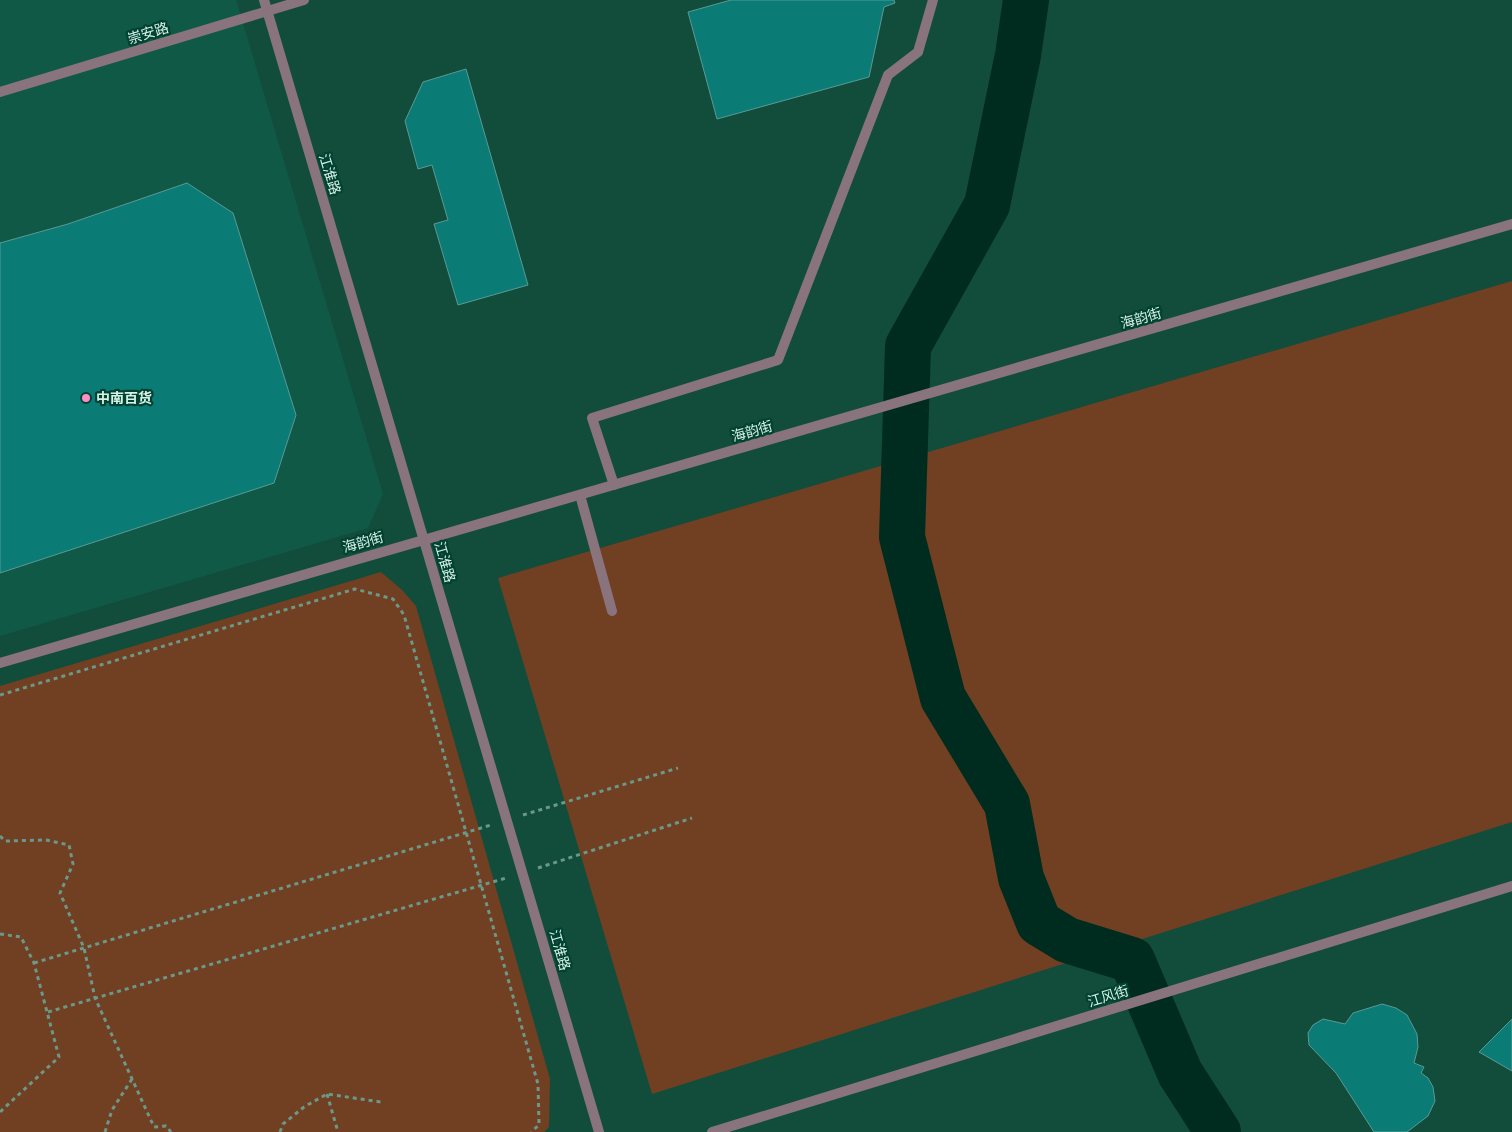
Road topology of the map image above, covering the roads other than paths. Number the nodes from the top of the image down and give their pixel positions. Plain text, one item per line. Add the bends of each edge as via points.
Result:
1 (264, 0) edge
2 (304, 0) edge
3 (933, 0) edge
4 (268, 11) junction
5 (0, 92) edge
6 (1512, 224) edge
7 (614, 485) junction
8 (580, 495) junction
9 (424, 538) junction
10 (612, 610) dead end
11 (0, 662) edge
12 (1512, 886) edge
13 (599, 1132) edge
14 (712, 1132) edge

1 - 4 street, 江淮路
2 - 4 street, 崇安路
3 - 7 street via 918,52 888,75 778,360 592,418
4 - 5 street, 崇安路
4 - 9 street, 江淮路
6 - 7 street, 海韵街
7 - 8 street, 海韵街
8 - 9 street, 海韵街
8 - 10 street
9 - 11 street, 海韵街
9 - 13 street, 江淮路
12 - 14 street, 江风街

